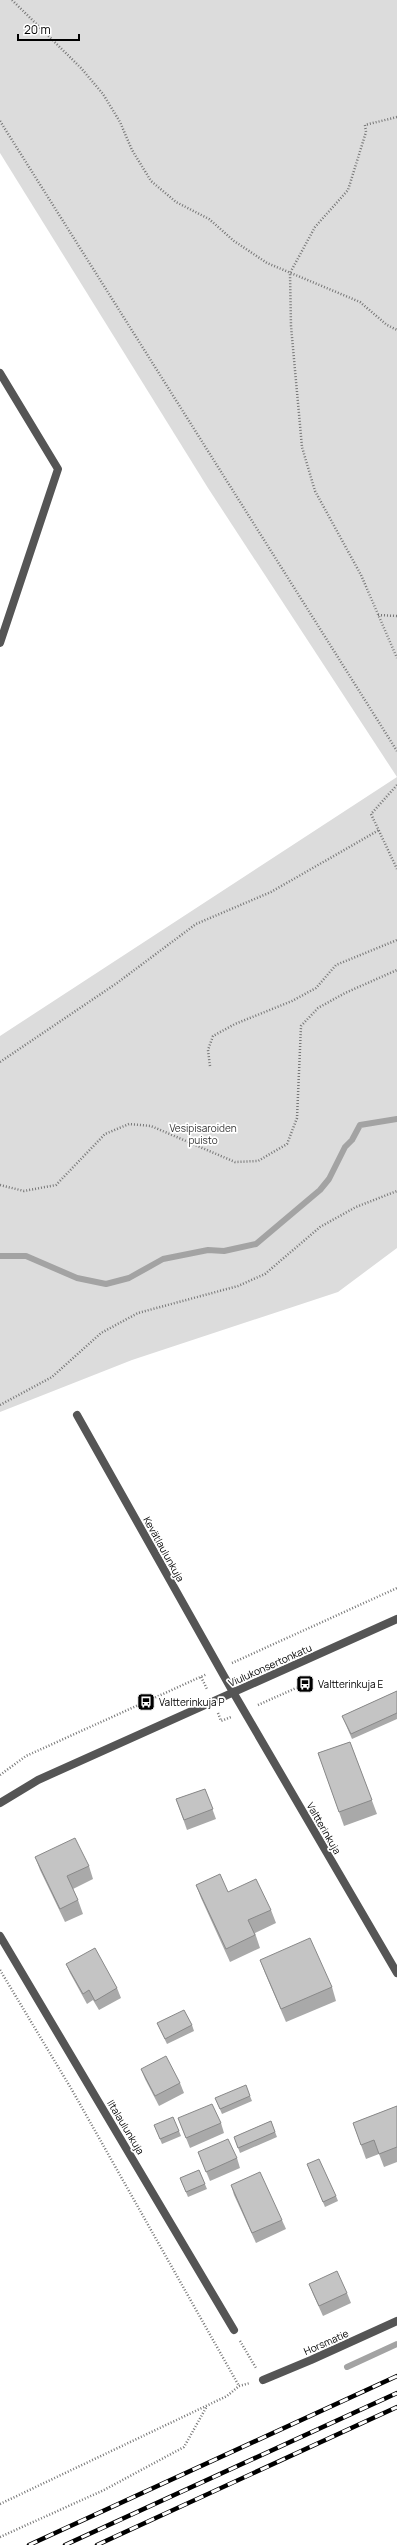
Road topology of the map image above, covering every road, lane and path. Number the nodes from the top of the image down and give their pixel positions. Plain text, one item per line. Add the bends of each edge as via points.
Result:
1 (12, 0) edge
2 (397, 117) edge
3 (0, 121) edge
4 (290, 273) junction
5 (397, 330) edge
6 (0, 373) edge
7 (378, 615) junction
8 (397, 616) edge
9 (0, 643) edge
10 (397, 658) edge
11 (397, 751) edge
12 (397, 786) edge
13 (379, 830) junction
14 (397, 869) edge
15 (397, 940) edge
16 (397, 970) edge
17 (0, 1062) edge
18 (210, 1066) dead end
19 (0, 1185) edge
20 (397, 1192) edge
21 (0, 1405) edge
22 (77, 1415) dead end
23 (397, 1588) edge
24 (397, 1619) edge
25 (220, 1668) junction
26 (233, 1692) junction
27 (0, 1775) edge
28 (0, 1804) edge
29 (0, 1936) edge
30 (0, 1970) edge
31 (397, 1973) edge
32 (397, 2321) edge
33 (234, 2330) joint
34 (263, 2380) junction
35 (239, 2386) junction
36 (207, 2406) junction
37 (0, 2504) edge
38 (0, 2538) edge

1 - 4 path via 81,68 103,94 151,181 176,202 209,219 234,241 267,263
2 - 4 path via 365,125 366,132 348,190 315,226
3 - 11 path
4 - 5 path via 360,302 387,325
4 - 7 path via 291,326 302,447 316,491 361,575
6 - 9 street via 58,469
7 - 8 path
7 - 10 path
12 - 13 path via 371,814
13 - 14 path
13 - 17 path via 271,892 196,924 117,983
15 - 18 path via 336,965 316,988 213,1036 208,1050
16 - 19 path via 318,1008 301,1026 297,1118 287,1144 258,1161 236,1162 151,1126 129,1124 106,1134 56,1184 24,1191
20 - 21 path via 356,1207 320,1227 265,1274 238,1286 138,1313 101,1333 52,1377
22 - 25 street, Kevätlaulunkuja
23 - 25 path
24 - 26 street, Viulukonsertonkatu
25 - 26 street, Kevätlaulunkuja
25 - 27 path via 26,1756
26 - 28 street, Viulukonsertonkatu via 38,1780
26 - 31 street, Valtterinkuja
29 - 33 street, Iltalaulunkuja
30 - 35 path via 72,2090
32 - 34 street, Horsmatie
33 - 34 path
34 - 35 path
35 - 36 path via 227,2396
36 - 37 path
36 - 38 path via 184,2447 104,2490

